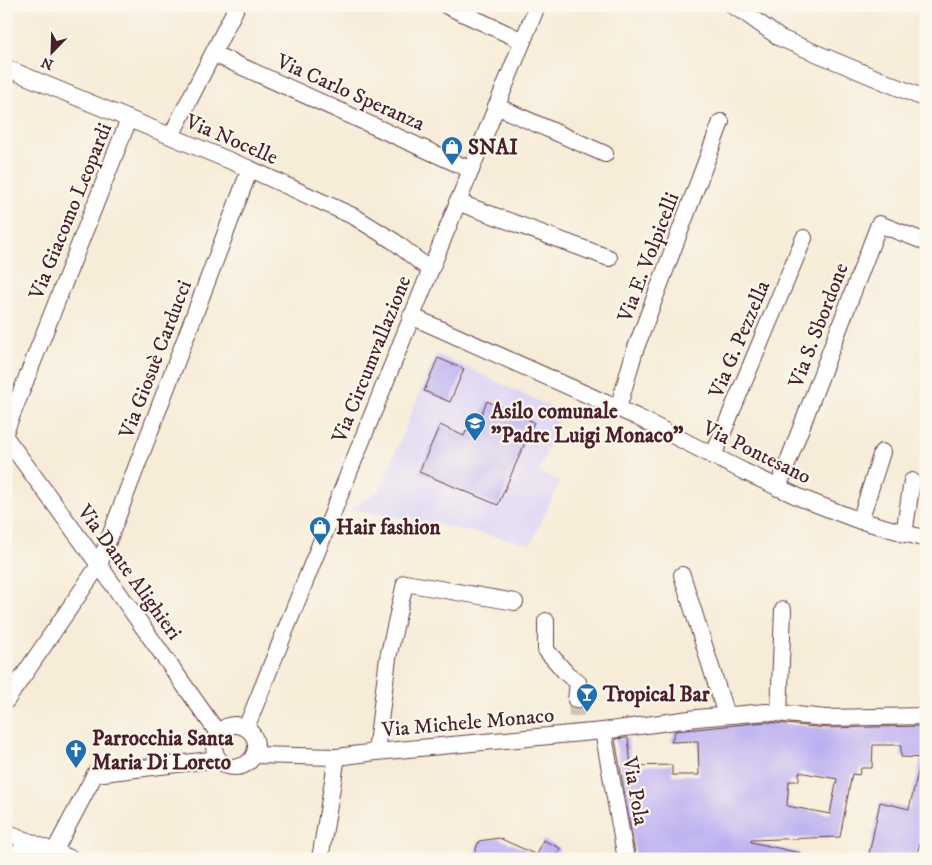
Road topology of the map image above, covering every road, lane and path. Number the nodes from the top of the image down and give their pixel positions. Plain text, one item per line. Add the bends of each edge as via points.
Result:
1 (237, 6) edge
2 (447, 6) edge
3 (537, 6) edge
4 (732, 6) edge
5 (523, 41) junction
6 (214, 54) junction
7 (6, 68) edge
8 (926, 99) edge
9 (496, 106) junction
10 (129, 119) junction
11 (721, 122) dead end
12 (171, 136) junction
13 (605, 154) dead end
14 (250, 169) junction
15 (471, 170) junction
16 (458, 202) junction
17 (804, 238) dead end
18 (926, 242) edge
19 (610, 258) dead end
20 (430, 270) junction
21 (411, 316) junction
22 (618, 409) junction
23 (6, 430) edge
24 (6, 438) edge
25 (882, 452) dead end
26 (713, 456) junction
27 (912, 481) dead end
28 (778, 488) junction
29 (860, 521) junction
30 (904, 534) junction
31 (926, 539) edge
32 (100, 565) junction
33 (682, 575) dead end
34 (515, 602) dead end
35 (783, 610) dead end
36 (546, 621) dead end
37 (8, 692) edge
38 (576, 700) tunnel mouth
39 (779, 713) junction
40 (726, 715) junction
41 (926, 716) edge
42 (246, 728) junction
43 (603, 731) junction
44 (218, 733) junction
45 (376, 752) junction
46 (254, 755) junction
47 (337, 757) junction
48 (218, 759) junction
49 (6, 832) edge
50 (27, 840) junction
51 (54, 852) junction
52 (14, 859) edge
53 (72, 859) edge
54 (320, 859) edge
55 (626, 859) edge

1 - 6 street
2 - 5 street
3 - 5 street, Via Circumvallazione
4 - 8 street via 780,38
5 - 9 street, Via Circumvallazione
6 - 12 street
6 - 15 street, Via Carlo Speranza
7 - 10 street, Via Nocelle
9 - 13 street
9 - 15 street, Via Circumvallazione
10 - 12 street, Via Nocelle
10 - 23 street, Via Giacomo Leopardi
11 - 22 street, Via E. Volpicelli via 634,354
12 - 14 street, Via Nocelle
14 - 20 street, Via Nocelle via 355,217 395,242
14 - 32 street, Via Giosuè Carducci
15 - 16 street, Via Circumvallazione
16 - 19 street
16 - 20 street, Via Circumvallazione
17 - 26 street, Via G. Pezzella
18 - 28 street, Via S. Sbordone via 879,224
20 - 21 street, Via Circumvallazione
21 - 22 street, Via Pontesano
21 - 42 street, Via Circumvallazione
22 - 26 street, Via Pontesano
24 - 32 street, Via Dante Alighieri
25 - 29 street
26 - 28 street, Via Pontesano
27 - 30 street
28 - 29 street, Via Pontesano
29 - 30 street, Via Pontesano
30 - 31 street, Via Pontesano
32 - 37 street, Via Giosuè Carducci
32 - 44 street, Via Dante Alighieri
33 - 40 street
34 - 45 street via 405,584 388,658
35 - 39 street
36 - 38 street via 546,650 578,682
39 - 40 street, Via Michele Monaco
39 - 41 street, Via Michele Monaco via 826,718
40 - 43 street, Via Michele Monaco
42 - 44 street via 236,724 226,726
42 - 46 street via 256,745
43 - 45 street, Via Michele Monaco
43 - 55 street, Via Pola
44 - 48 street via 214,741
45 - 47 street, Via Michele Monaco
46 - 47 street, Via Michele Monaco
46 - 48 street via 237,767
47 - 54 street
48 - 51 street via 94,774
49 - 50 street
50 - 51 street
50 - 52 street
51 - 53 street

